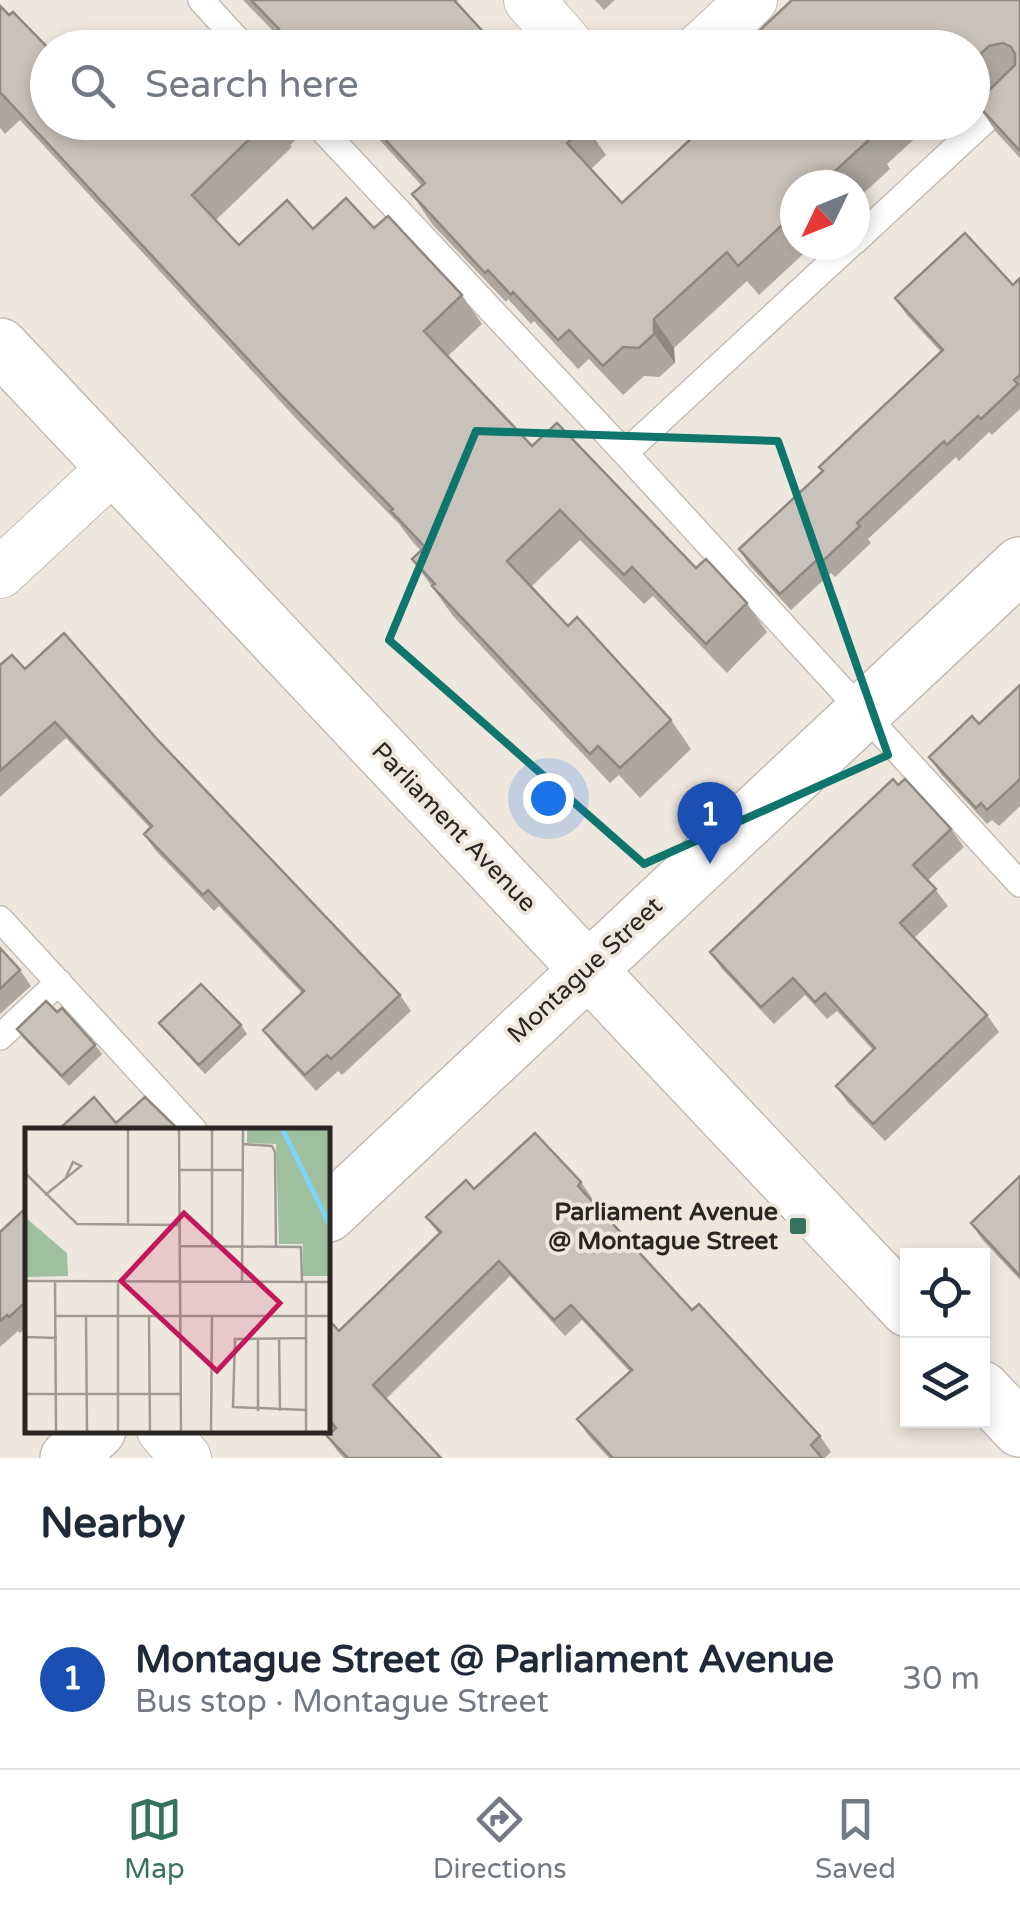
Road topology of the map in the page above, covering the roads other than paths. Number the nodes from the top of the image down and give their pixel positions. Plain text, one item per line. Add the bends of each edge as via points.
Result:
1 (200, 0) edge
2 (529, 0) edge
3 (752, 0) edge
4 (228, 30) edge
5 (556, 30) edge
6 (720, 30) edge
7 (1020, 88) edge
8 (990, 116) edge
9 (332, 140) edge
10 (964, 140) edge
11 (870, 227) edge
12 (835, 260) edge
13 (0, 346) edge
14 (625, 454) junction
15 (112, 469) junction
16 (1020, 565) edge
17 (0, 572) edge
18 (862, 714) junction
19 (1020, 884) edge
20 (0, 919) edge
21 (588, 968) junction
22 (59, 982) junction
23 (0, 1037) edge
24 (192, 1128) edge
25 (330, 1212) edge
26 (900, 1300) edge
27 (990, 1397) edge
28 (1020, 1429) edge
29 (95, 1433) edge
30 (165, 1433) edge
31 (68, 1458) edge
32 (186, 1458) edge

1 - 4 lane
2 - 5 street
3 - 6 street
7 - 8 lane
9 - 14 lane
10 - 11 lane
12 - 14 lane
13 - 15 main road, Parliament Avenue
14 - 18 lane
15 - 17 street
15 - 21 main road, Parliament Avenue
16 - 18 main road, Montague Street
18 - 19 lane
18 - 21 main road, Montague Street
20 - 22 lane
21 - 25 main road, Montague Street
21 - 26 main road, Parliament Avenue
22 - 23 lane
22 - 24 lane
27 - 28 main road
29 - 31 main road
30 - 32 street

